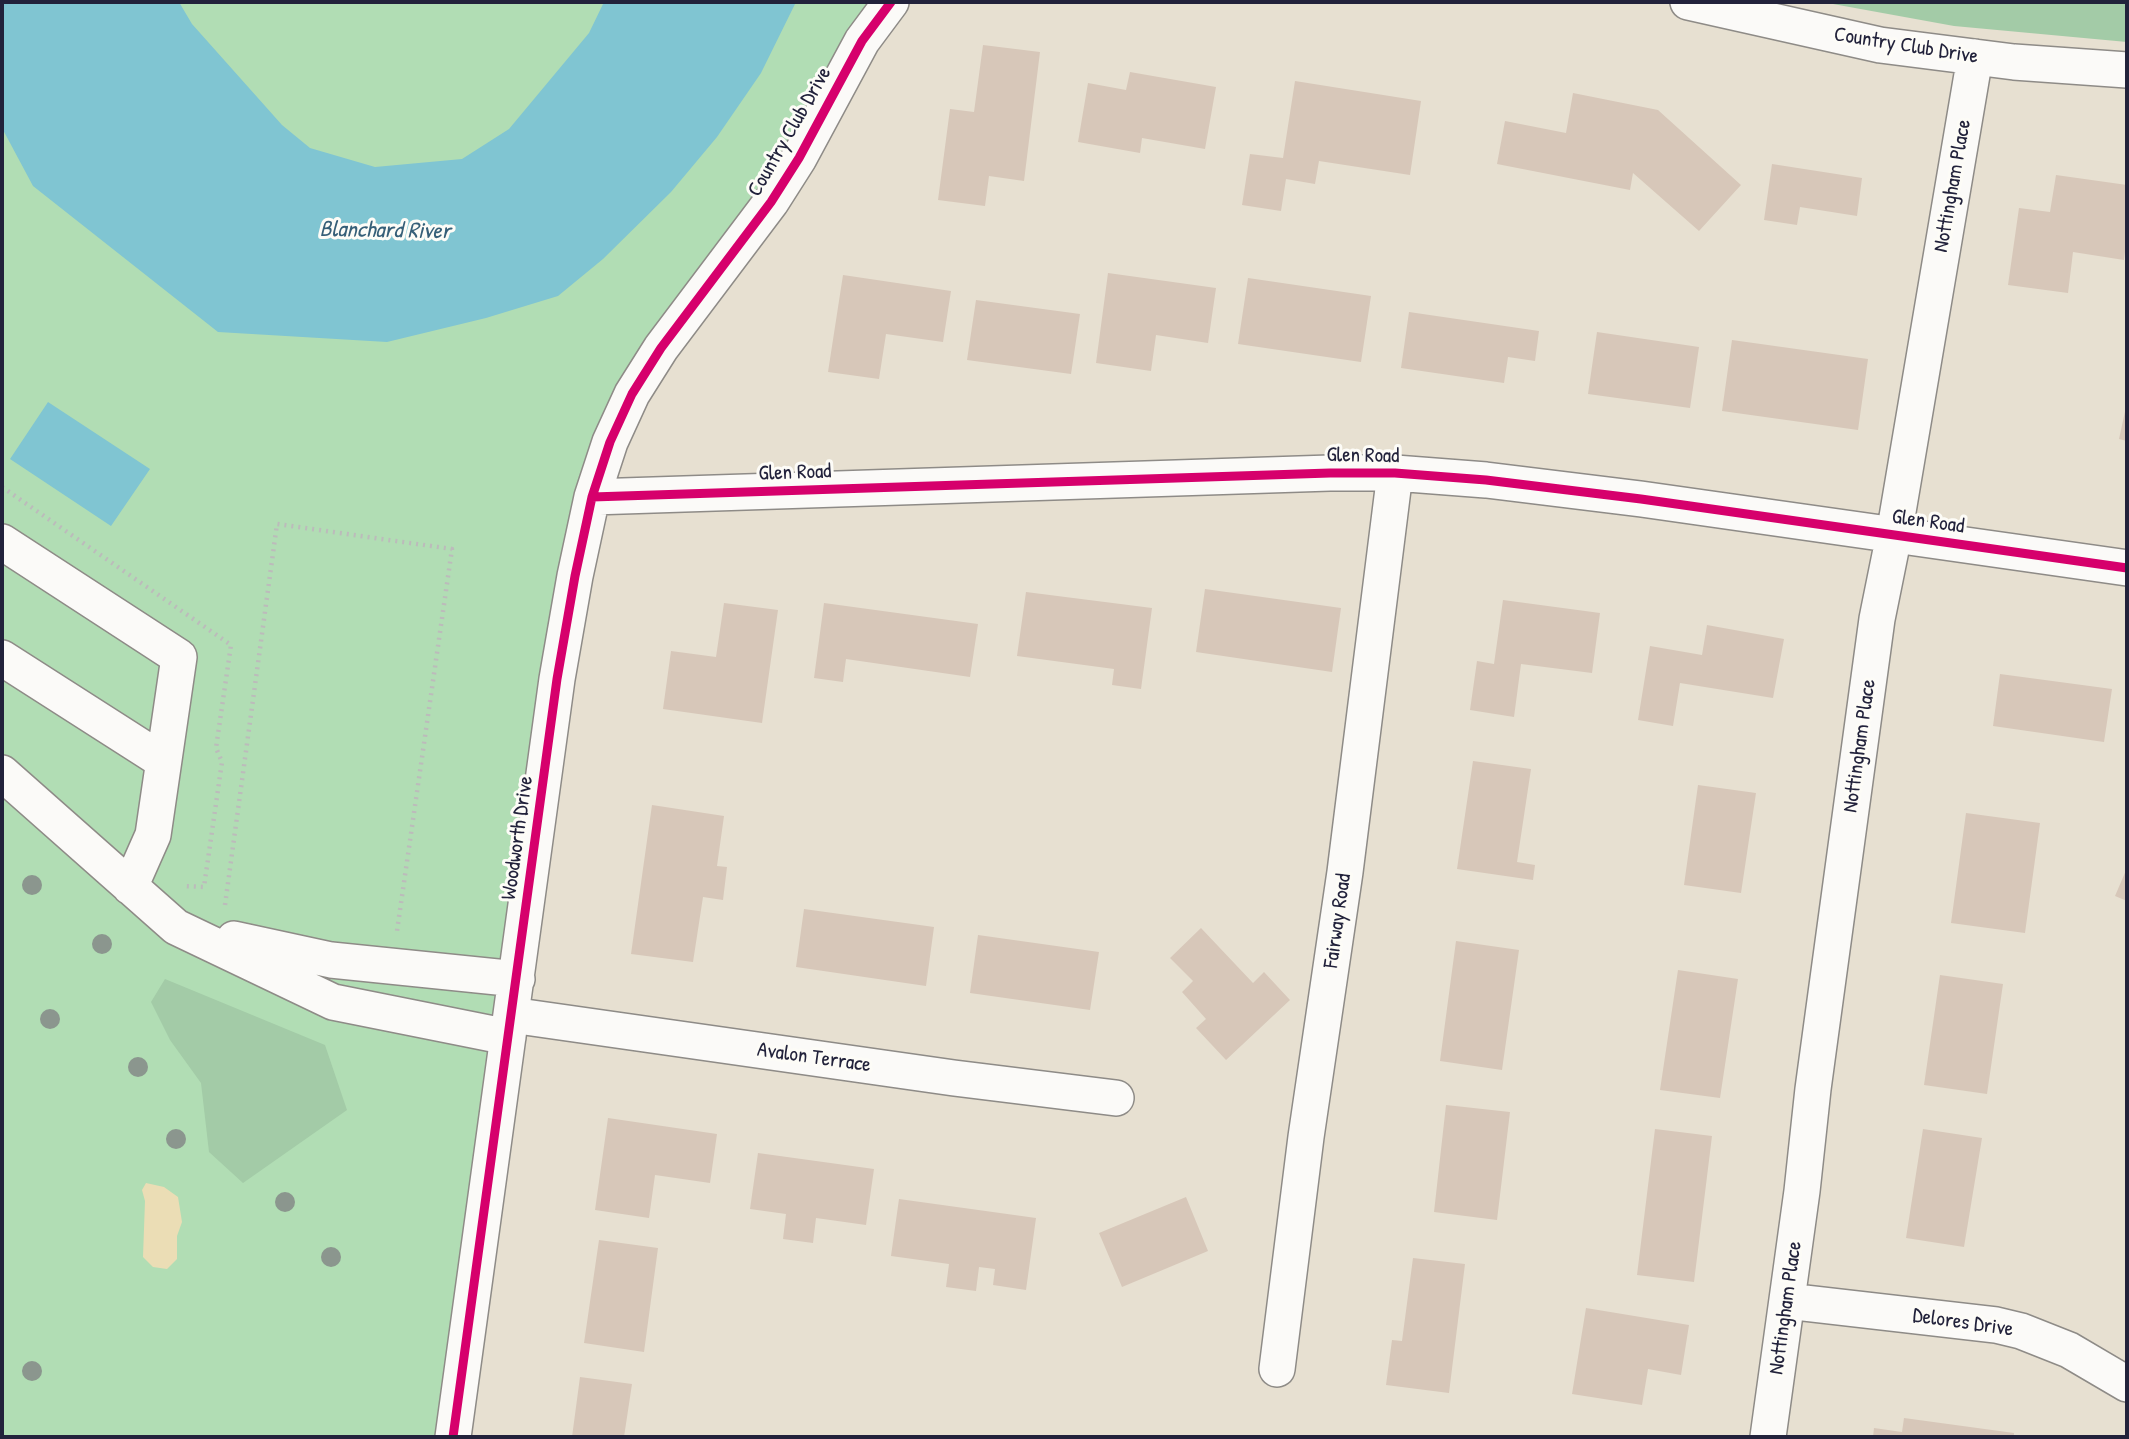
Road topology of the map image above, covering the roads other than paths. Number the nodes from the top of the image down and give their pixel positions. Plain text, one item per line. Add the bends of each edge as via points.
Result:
1 (891, 2) edge
2 (1688, 2) edge
3 (1975, 57) junction
4 (2127, 70) edge
5 (714, 277) joint
6 (1395, 474) junction
7 (592, 497) junction
8 (1894, 535) junction
9 (2, 542) edge
10 (2127, 568) edge
11 (2, 659) edge
12 (163, 761) junction
13 (2, 773) edge
14 (130, 887) junction
15 (176, 927) junction
16 (517, 979) junction
17 (510, 1026) junction
18 (1116, 1098) dead end
19 (1787, 1301) junction
20 (1277, 1369) dead end
21 (2127, 1384) edge
22 (453, 1437) edge
23 (1768, 1437) edge

1 - 5 street, Country Club Drive via 862,41 771,202
2 - 3 street, Country Club Drive via 1880,45
3 - 4 street, Country Club Drive
3 - 8 street, Nottingham Place
5 - 7 street, Woodworth Drive via 632,394
6 - 7 street, Glen Road via 1330,472
6 - 8 street, Glen Road via 1486,480
6 - 20 street, Fairway Road
7 - 16 street, Woodworth Drive via 557,679
8 - 10 street, Glen Road
8 - 19 street, Nottingham Place via 1877,620
9 - 12 street via 178,657
11 - 12 street
12 - 14 street via 153,835
13 - 14 street
14 - 15 street
15 - 16 street via 331,960
15 - 17 street, Avalon Terrace via 334,1002
16 - 17 street, Woodworth Drive
17 - 18 street, Avalon Terrace
17 - 22 street, Woodworth Drive
19 - 21 street, Delores Drive via 2021,1331 2069,1350
19 - 23 street, Nottingham Place

